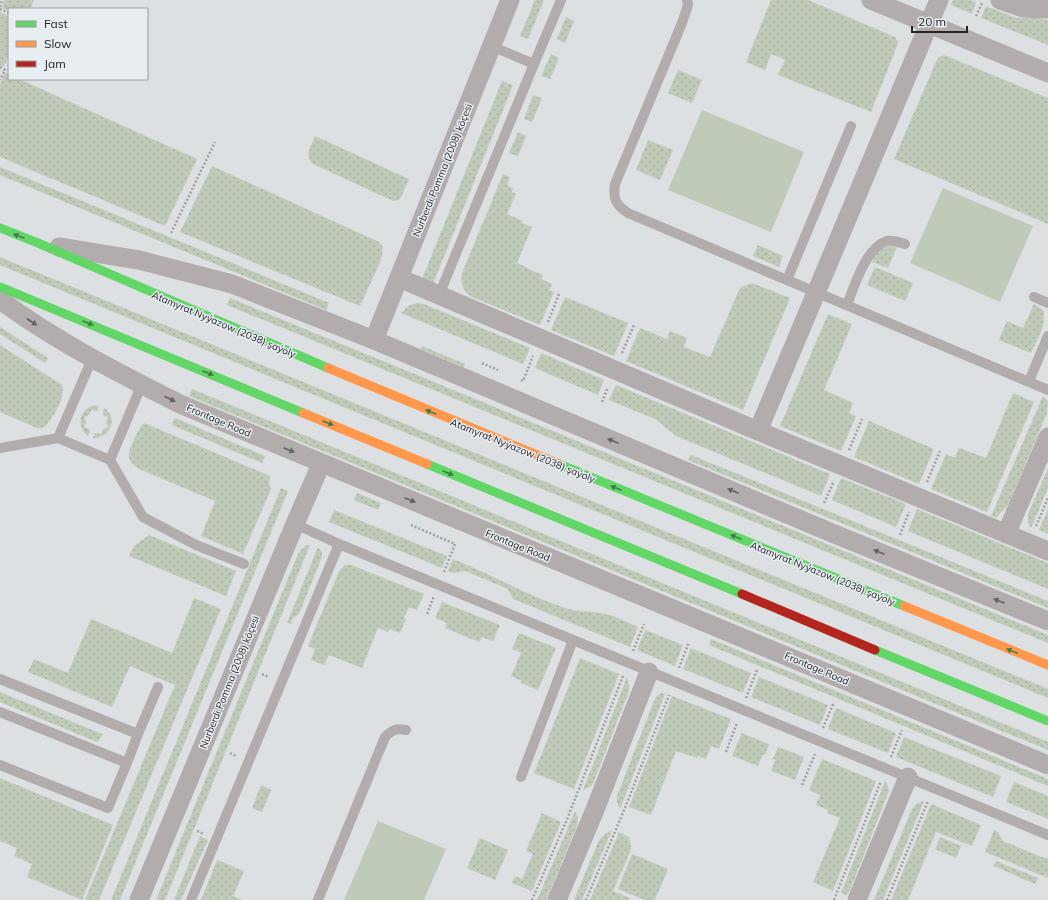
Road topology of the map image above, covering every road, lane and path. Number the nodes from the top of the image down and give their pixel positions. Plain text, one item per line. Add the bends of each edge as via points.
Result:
1 (2, 0) edge
2 (510, 0) edge
3 (561, 0) edge
4 (687, 0) edge
5 (871, 0) edge
6 (939, 0) edge
7 (1000, 0) edge
8 (982, 3) dead end
9 (0, 8) edge
10 (1048, 9) edge
11 (976, 16) dead end
12 (929, 24) junction
13 (491, 46) junction
14 (534, 64) junction
15 (0, 68) edge
16 (1048, 73) edge
17 (0, 80) edge
18 (851, 126) dead end
19 (214, 142) dead end
20 (0, 228) edge
21 (171, 233) dead end
22 (38, 243) junction
23 (905, 244) dead end
24 (399, 278) junction
25 (787, 280) junction
26 (0, 287) edge
27 (816, 292) junction
28 (439, 295) junction
29 (1034, 297) dead end
30 (0, 300) edge
31 (1048, 303) edge
32 (847, 305) junction
33 (1048, 336) edge
34 (374, 340) junction
35 (92, 359) junction
36 (1029, 382) junction
37 (142, 384) junction
38 (1048, 390) edge
39 (758, 431) junction
40 (1048, 437) edge
41 (58, 438) junction
42 (0, 448) edge
43 (110, 460) junction
44 (321, 464) junction
45 (1048, 498) edge
46 (295, 524) junction
47 (411, 526) dead end
48 (1035, 530) dead end
49 (1006, 534) junction
50 (339, 544) junction
51 (1048, 551) edge
52 (244, 564) dead end
53 (443, 574) dead end
54 (435, 593) dead end
55 (426, 614) dead end
56 (1048, 621) edge
57 (644, 624) dead end
58 (573, 640) junction
59 (689, 642) dead end
60 (632, 652) dead end
61 (1048, 665) edge
62 (757, 670) dead end
63 (624, 671) dead end
64 (678, 671) dead end
65 (649, 672) junction
66 (0, 679) edge
67 (158, 687) dead end
68 (670, 692) dead end
69 (746, 699) dead end
70 (834, 702) dead end
71 (0, 712) edge
72 (738, 719) dead end
73 (1048, 721) edge
74 (406, 730) dead end
75 (822, 730) dead end
76 (902, 730) dead end
77 (138, 734) junction
78 (816, 751) dead end
79 (726, 752) dead end
80 (890, 758) dead end
81 (126, 763) junction
82 (0, 765) edge
83 (1048, 765) edge
84 (521, 777) dead end
85 (908, 777) junction
86 (882, 778) dead end
87 (802, 785) dead end
88 (934, 788) junction
89 (1048, 834) edge
90 (139, 900) edge
91 (191, 900) edge
92 (318, 900) edge
93 (532, 900) edge
94 (557, 900) edge
95 (586, 900) edge
96 (834, 900) edge
97 (857, 900) edge
98 (887, 900) edge

1 - 9 path
2 - 13 street, Nurberdi Pomma (2008) köçesi
3 - 14 lane
4 - 25 lane via 688,5 682,23 615,184 615,200 628,213
5 - 12 street
6 - 12 street
7 - 10 street via 1023,8
8 - 11 path
12 - 16 street
12 - 27 street
13 - 14 lane
13 - 24 street, Nurberdi Pomma (2008) köçesi
14 - 28 lane
15 - 17 path via 5,70
18 - 25 lane
19 - 21 path
22 -> 20 main road, Atamyrat Nyýazow (2038) şaýoly
22 - 34 street via 138,260 232,284
61 -> 22 main road, Atamyrat Nyýazow (2038) şaýoly via 357,381
23 - 32 lane via 892,240 876,248 862,266
24 - 28 street
24 - 34 street, Nurberdi Pomma (2008) köçesi
25 - 27 lane
26 -> 73 main road
27 - 32 lane
27 - 39 street
28 - 39 street
29 - 31 lane
30 -> 35 street, Frontage Road
32 - 36 lane
33 - 36 lane
56 -> 34 street via 824,530
35 - 37 street, Frontage Road
35 - 41 lane
36 - 38 lane
37 - 43 lane
37 -> 44 street, Frontage Road via 180,404
39 - 49 street
40 - 49 street
41 - 42 lane
41 - 43 lane
43 - 52 lane via 143,517 196,545
44 - 46 street, Nurberdi Pomma (2008) köçesi
44 -> 83 street, Frontage Road
45 - 48 path
46 - 50 lane
46 - 90 street, Nurberdi Pomma (2008) köçesi
47 - 53 path via 455,544
49 - 51 street
50 - 58 lane
50 - 91 lane
54 - 55 path
57 - 60 path
58 - 65 lane
58 - 84 lane
59 - 64 path
62 - 69 path
63 - 93 path via 568,817
65 - 85 lane
65 - 94 street
66 - 77 lane
67 - 77 lane
68 - 95 path
70 - 75 path
71 - 81 lane
72 - 79 path
74 - 92 lane via 399,728 390,731 385,737
76 - 80 path
77 - 81 lane
78 - 87 path
81 - 82 lane via 108,808
85 - 88 lane
85 - 97 street
86 - 96 path
88 - 89 lane
88 - 98 path

